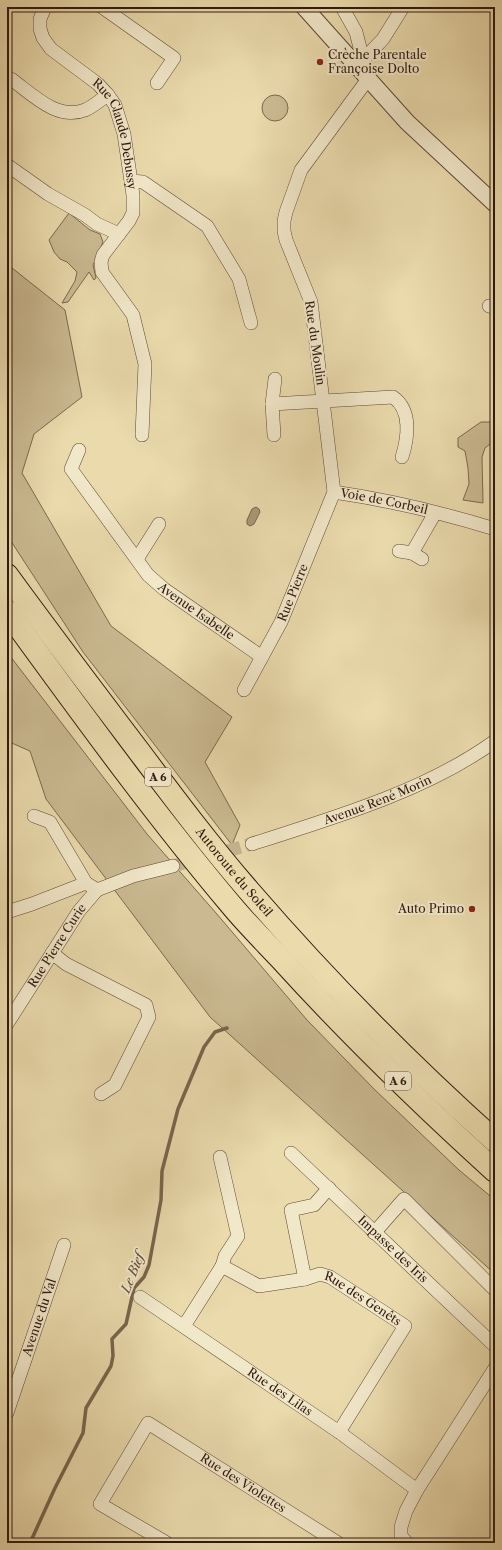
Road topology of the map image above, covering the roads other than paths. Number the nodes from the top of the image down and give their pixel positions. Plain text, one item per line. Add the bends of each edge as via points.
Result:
1 (45, 7) edge
2 (102, 7) edge
3 (304, 7) edge
4 (342, 7) edge
5 (403, 7) edge
6 (363, 60) junction
7 (7, 78) edge
8 (368, 79) junction
9 (157, 83) dead end
10 (108, 94) junction
11 (7, 165) edge
12 (131, 182) junction
13 (495, 204) edge
14 (119, 234) junction
15 (251, 323) dead end
16 (275, 379) dead end
17 (322, 400) junction
18 (272, 404) junction
19 (142, 435) dead end
20 (274, 435) dead end
21 (79, 450) dead end
22 (402, 457) dead end
23 (334, 492) junction
24 (435, 513) junction
25 (159, 524) dead end
26 (495, 529) edge
27 (411, 554) dead end
28 (137, 559) junction
29 (7, 575) edge
30 (7, 611) edge
31 (262, 657) junction
32 (244, 690) dead end
33 (495, 741) edge
34 (34, 816) dead end
35 (252, 844) tunnel mouth
36 (173, 866) tunnel mouth
37 (86, 883) junction
38 (98, 890) junction
39 (7, 912) edge
40 (52, 953) junction
41 (7, 1024) edge
42 (102, 1094) dead end
43 (495, 1141) edge
44 (291, 1153) dead end
45 (220, 1157) dead end
46 (495, 1171) edge
47 (329, 1188) junction
48 (374, 1233) junction
49 (64, 1246) dead end
50 (222, 1266) junction
51 (306, 1278) junction
52 (495, 1290) edge
53 (140, 1297) dead end
54 (184, 1326) junction
55 (495, 1346) edge
56 (495, 1368) edge
57 (7, 1413) edge
58 (339, 1432) junction
59 (417, 1490) junction
60 (402, 1541) edge
61 (167, 1543) edge
62 (338, 1543) edge

1 - 10 street, Rue Claude Debussy via 40,19 43,38 51,49
2 - 9 street via 174,58
3 - 8 street
4 - 6 street via 356,32
5 - 6 street via 383,39
6 - 8 street
7 - 10 street via 54,110 71,113 85,110
8 - 13 street via 408,122
8 - 17 street, Rue du Moulin via 301,170 284,221 286,240 311,302
10 - 12 street, Rue Claude Debussy via 120,120
11 - 14 street via 48,194 97,224
12 - 14 street, Rue Claude Debussy via 133,213
12 - 15 street via 143,182 207,226 239,280
14 - 19 street, Rue Claude Debussy via 104,255 101,262 102,272 133,315 145,364
16 - 18 street
17 - 18 street
17 - 22 street via 393,396 399,400 403,408 407,433
17 - 23 street, Rue du Moulin
18 - 20 street
21 - 28 street, Avenue Isabelle via 71,469
23 - 24 street, Voie de Corbeil
23 - 31 street, Rue Pierre via 281,622
24 - 26 street, Voie de Corbeil
24 - 27 street, Voie de Corbeil
25 - 28 street
28 - 31 street, Avenue Isabelle via 148,575 164,589
29 - 43 highway, Autoroute du Soleil / A 6 via 193,824 249,891 320,972 392,1045
30 - 46 highway, Autoroute du Soleil / A 6 via 176,838 233,907 368,1052
31 - 32 street, Rue Pierre
33 - 35 street, Avenue René Morin via 445,771 391,796
34 - 37 street via 50,822
36 - 38 street via 132,876
37 - 38 street
37 - 39 street
38 - 40 street, Rue Pierre Curie via 79,911
40 - 41 street, Rue Pierre Curie
40 - 42 street via 66,964 146,1005 149,1017 115,1085
44 - 47 street, Impasse des Iris
45 - 50 street via 238,1236 225,1256
47 - 48 street, Impasse des Iris
47 - 51 street via 314,1205 291,1210
48 - 52 street via 404,1199
48 - 55 street, Impasse des Iris
49 - 57 street, Avenue du Val
50 - 51 street, Rue des Genêts via 259,1286
50 - 54 street
51 - 58 street, Rue des Genêts via 320,1274 330,1277 405,1326
53 - 54 street, Rue des Lilas
54 - 58 street, Rue des Lilas
56 - 59 street
58 - 59 street, Rue des Lilas
59 - 60 street via 401,1527
61 - 62 street, Rue des Violettes via 100,1504 148,1423

